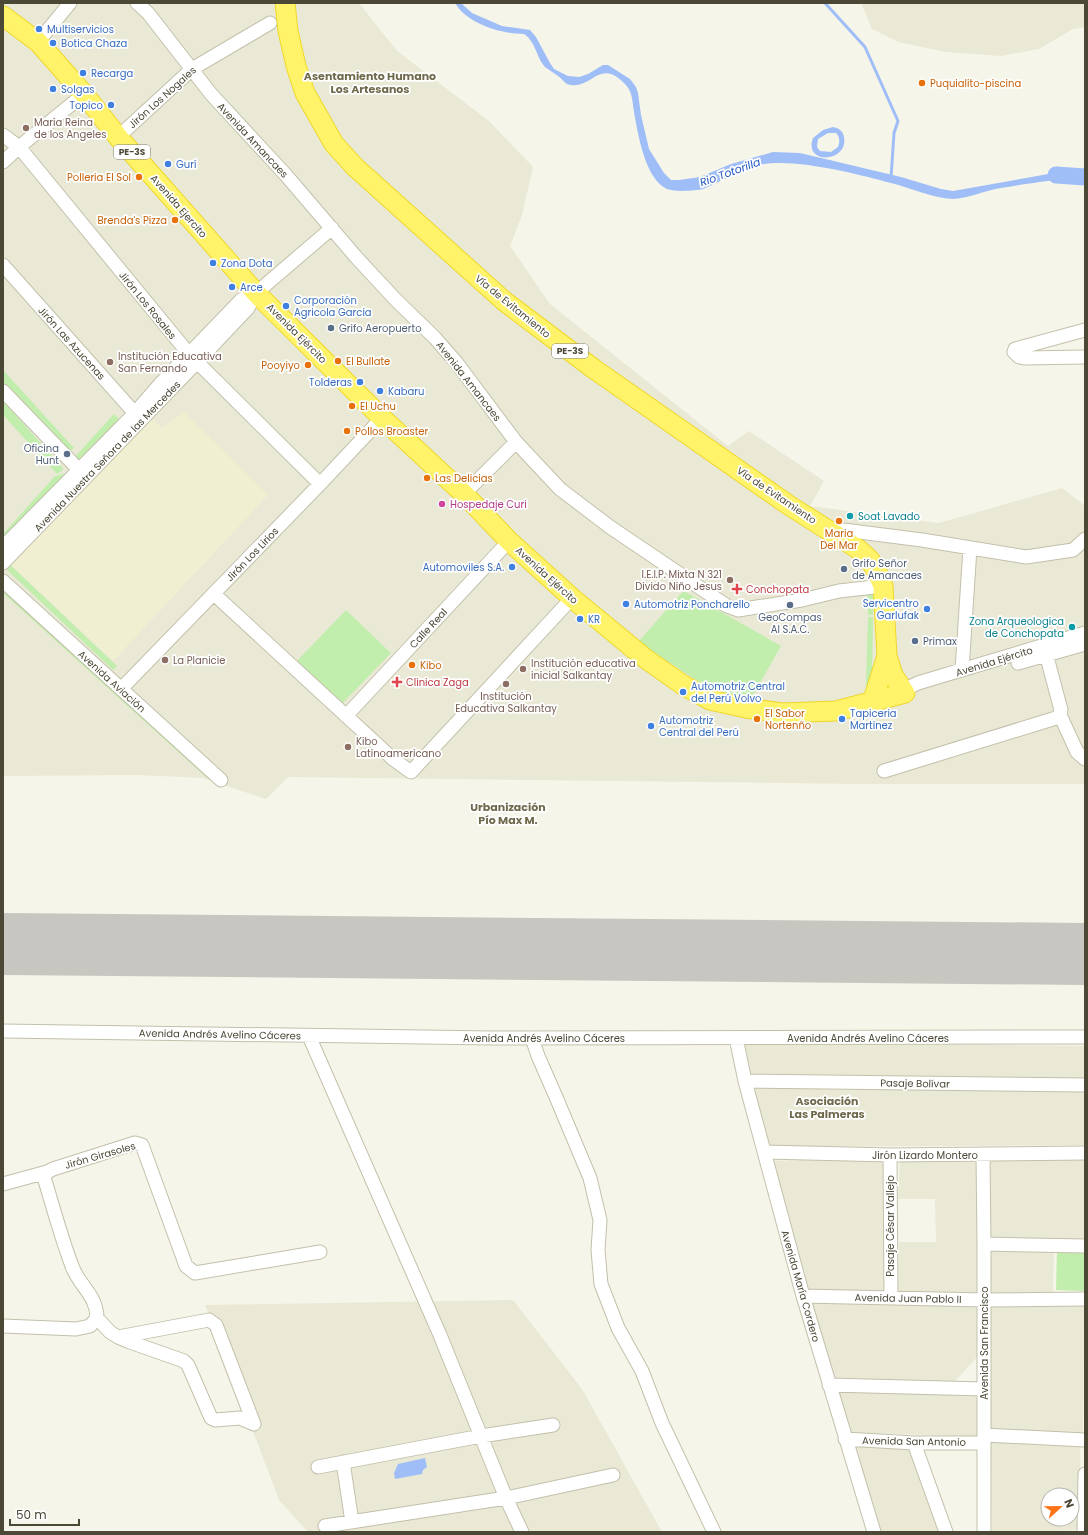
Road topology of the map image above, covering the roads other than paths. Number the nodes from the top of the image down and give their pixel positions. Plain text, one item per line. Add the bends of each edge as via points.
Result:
1 (70, 3) edge
2 (137, 3) edge
3 (285, 3) edge
4 (3, 16) edge
5 (270, 23) dead end
6 (38, 42) junction
7 (192, 69) junction
8 (84, 94) junction
9 (3, 135) edge
10 (118, 137) junction
11 (19, 147) junction
12 (3, 162) edge
13 (332, 228) junction
14 (3, 265) edge
15 (256, 293) junction
16 (1085, 330) edge
17 (1085, 356) edge
18 (193, 358) junction
19 (3, 391) edge
20 (138, 417) junction
21 (382, 418) junction
22 (516, 442) junction
23 (82, 474) junction
24 (320, 484) junction
25 (464, 494) junction
26 (826, 528) junction
27 (1085, 539) edge
28 (509, 541) junction
29 (3, 547) edge
30 (970, 548) junction
31 (1079, 549) edge
32 (3, 563) edge
33 (3, 581) edge
34 (883, 586) junction
35 (214, 594) junction
36 (572, 598) junction
37 (1085, 634) edge
38 (1085, 644) edge
39 (1045, 650) junction
40 (887, 656) junction
41 (962, 670) junction
42 (121, 689) junction
43 (905, 693) junction
44 (872, 703) junction
45 (1060, 715) junction
46 (346, 716) junction
47 (1085, 760) edge
48 (884, 771) dead end
49 (221, 780) dead end
50 (3, 1032) edge
51 (309, 1036) junction
52 (1085, 1037) edge
53 (532, 1038) junction
54 (736, 1038) junction
55 (744, 1080) junction
56 (1085, 1085) edge
57 (764, 1152) junction
58 (1085, 1153) edge
59 (983, 1154) junction
60 (890, 1155) junction
61 (47, 1172) junction
62 (3, 1184) edge
63 (984, 1244) junction
64 (1085, 1246) edge
65 (320, 1252) dead end
66 (803, 1296) junction
67 (891, 1298) junction
68 (1085, 1299) edge
69 (984, 1300) junction
70 (97, 1318) junction
71 (3, 1326) edge
72 (118, 1336) junction
73 (829, 1385) junction
74 (984, 1389) junction
75 (553, 1425) dead end
76 (481, 1436) junction
77 (845, 1439) junction
78 (984, 1439) junction
79 (1085, 1440) edge
80 (914, 1442) junction
81 (343, 1462) junction
82 (318, 1467) dead end
83 (1085, 1474) edge
84 (613, 1476) dead end
85 (506, 1498) junction
86 (352, 1522) junction
87 (325, 1526) dead end
88 (522, 1532) edge
89 (714, 1532) edge
90 (874, 1532) edge
91 (946, 1532) edge
92 (984, 1532) edge
93 (1084, 1532) edge

1 - 6 street
2 - 7 street, Avenida Amancaes via 148,13
3 - 26 highway, Vía de Evitamiento / PE-3S via 294,59 305,93 334,144 355,167 504,301 594,369 790,506
4 - 6 highway, Avenida Ejercito / PE-3S
5 - 7 street, Jirón Los Nogales
6 - 8 highway, Avenida Ejercito / PE-3S
7 - 10 street, Jirón Los Nogales
7 - 13 street, Avenida Amancaes via 211,94
8 - 10 highway, Avenida Ejercito / PE-3S
8 - 11 street
9 - 11 street, Jirón Los Rosales
10 - 15 highway, Avenida Ejercito / PE-3S
11 - 12 street
11 - 18 street, Jirón Los Rosales
13 - 15 street, Avenida Nuestra Señora de las Mercedes
13 - 22 street, Avenida Amancaes via 456,362
14 - 20 street, Jirón Las Azucenas
15 - 18 street, Avenida Nuestra Señora de las Mercedes via 241,300
15 - 21 highway, Avenida Ejército / PE-3S
16 - 17 street via 1015,349 1014,352 1024,358
18 - 20 street, Avenida Nuestra Señora de las Mercedes
18 - 24 street, Jirón Los Rosales
19 - 23 street
20 - 23 street, Avenida Nuestra Señora de las Mercedes
21 - 24 street, Jirón Los Lirios
21 - 25 highway, Avenida Ejército / PE-3S
22 - 25 street
22 - 34 street, Avenida Amancaes via 560,488 610,527 733,609
23 - 29 street, Avenida Nuestra Señora de las Mercedes
23 - 32 street, Avenida Nuestra Señora de las Mercedes
24 - 35 street, Jirón Los Lirios
25 - 28 highway, Avenida Ejército / PE-3S
26 - 30 street
26 - 34 highway, Vía de Evitamiento / PE-3S via 870,560
27 - 31 street
28 - 36 highway, Avenida Ejército / PE-3S
28 - 46 street, Calle Real
30 - 31 street via 1026,557
30 - 41 street
33 - 42 street, Avenida Aviación
34 - 40 highway, Vía de Evitamiento / PE-3S
35 - 42 street, Jirón Los Lirios
35 - 46 street
36 - 44 highway, Avenida Ejército / PE-3S via 646,659 710,700 782,713 836,712
36 - 46 street via 411,772
37 - 39 street, Avenida Ejército
38 - 39 street, Avenida Ejército
39 - 41 street, Avenida Ejército
39 - 43 street, Avenida Ejército via 914,693
39 - 45 street via 1061,710
40 - 43 highway, Vía de Evitamiento / PE-3S via 893,675
40 - 44 highway, Vía de Evitamiento / PE-3S
41 - 43 street, Avenida Ejército via 910,687
42 - 49 street, Avenida Aviación
43 - 44 highway, Avenida Ejército
45 - 47 street via 1077,752
45 - 48 street
50 - 51 street, Avenida Andrés Avelino Cáceres
51 - 53 street, Avenida Andrés Avelino Cáceres
51 - 76 street via 440,1335
52 - 54 street, Avenida Andrés Avelino Cáceres
53 - 54 street, Avenida Andrés Avelino Cáceres
53 - 89 street via 590,1178 600,1220 598,1250 602,1284 618,1328 642,1371 662,1423
54 - 55 street, Avenida María Cordero
55 - 56 street, Pasaje Bolívar
55 - 57 street, Avenida María Cordero
57 - 60 street, Jirón Lizardo Montero
57 - 66 street, Avenida María Cordero
58 - 59 street, Jirón Lizardo Montero
59 - 60 street, Jirón Lizardo Montero
59 - 63 street, Avenida San Francisco
60 - 67 street, Pasaje César Vallejo
61 - 62 street
61 - 65 street, Jirón Girasoles via 135,1143 142,1145 186,1266 195,1273
61 - 70 street via 44,1177 72,1268 93,1300
63 - 64 street
63 - 69 street, Avenida San Francisco
66 - 67 street, Avenida Juan Pablo II
66 - 73 street, Avenida María Cordero
67 - 69 street, Avenida Juan Pablo II
68 - 69 street, Avenida Juan Pablo II
69 - 74 street, Avenida San Francisco
70 - 71 street via 90,1326 76,1329
70 - 72 street via 110,1332
72 - 72 street via 184,1361 211,1418 243,1419 254,1424 216,1326 209,1320
73 - 74 street
73 - 77 street, Avenida María Cordero
74 - 78 street, Avenida San Francisco
75 - 76 street
76 - 81 street
76 - 85 street
77 - 80 street, Avenida San Antonio
77 - 90 street, Avenida María Cordero
78 - 79 street, Avenida San Antonio
78 - 80 street, Avenida San Antonio
78 - 92 street, Avenida San Francisco
80 - 91 street
81 - 82 street
81 - 86 street
83 - 93 street
84 - 85 street
85 - 86 street
85 - 88 street
86 - 87 street

